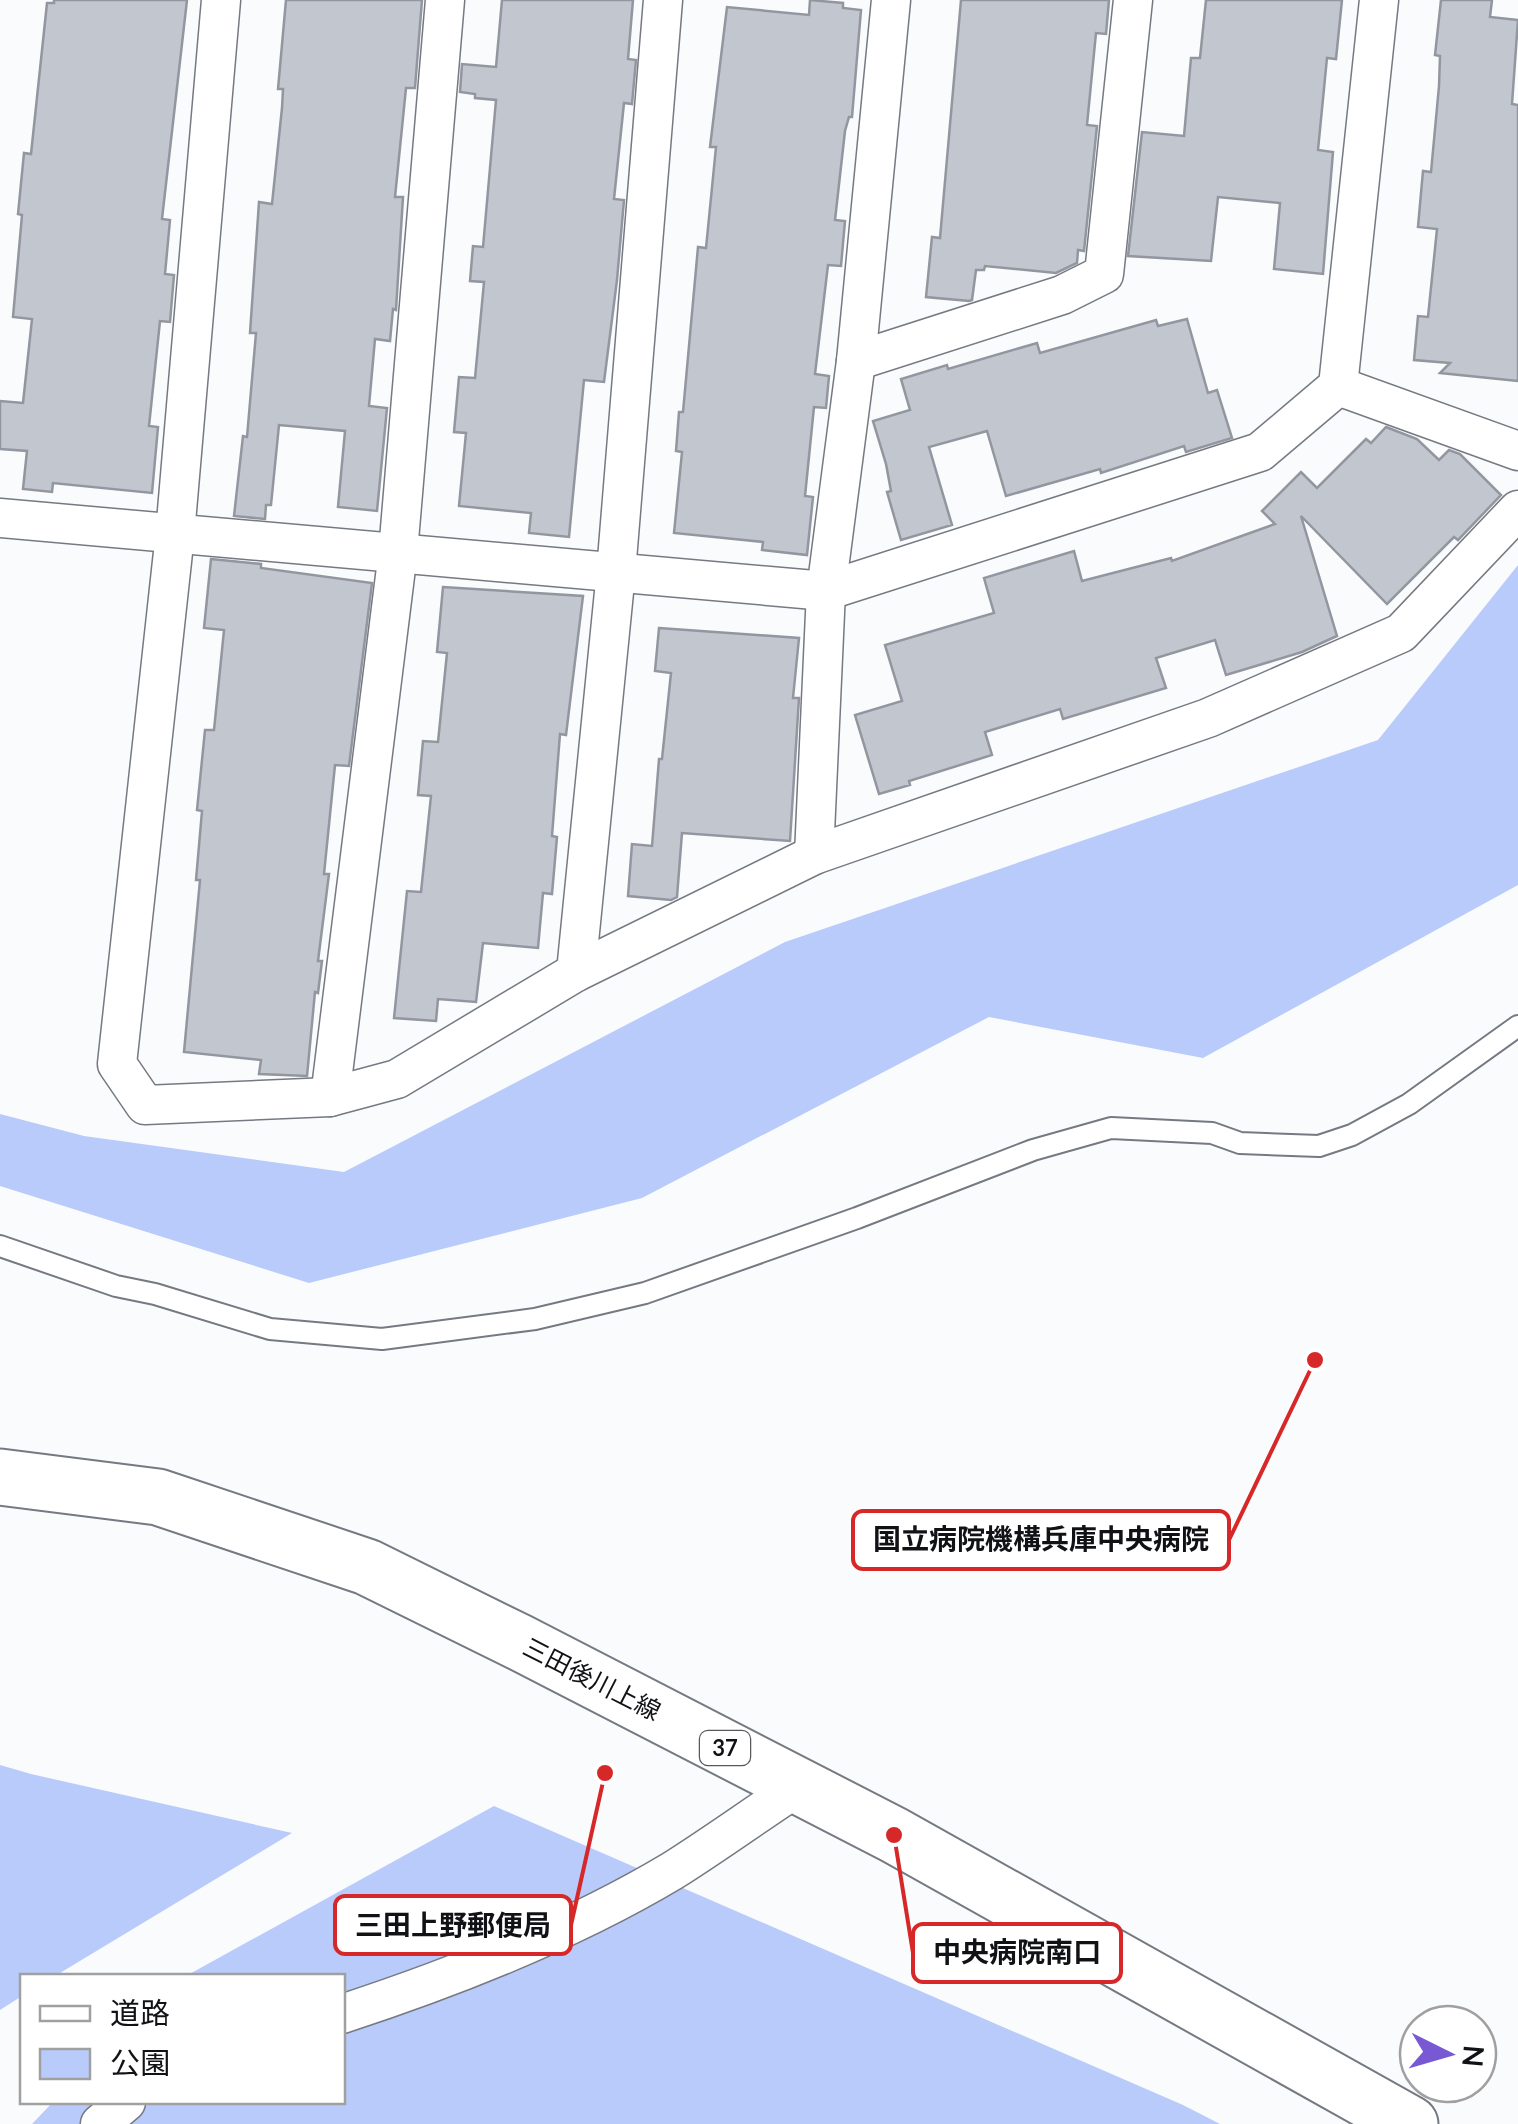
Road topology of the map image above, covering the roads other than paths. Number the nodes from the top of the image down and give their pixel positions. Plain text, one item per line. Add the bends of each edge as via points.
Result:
1 (221, 0) edge
2 (445, 0) edge
3 (663, 0) edge
4 (891, 0) edge
5 (1133, 0) edge
6 (1379, 0) edge
7 (856, 362) junction
8 (1338, 386) junction
9 (1518, 451) edge
10 (1518, 510) edge
11 (0, 518) edge
12 (175, 534) junction
13 (398, 552) junction
14 (616, 572) junction
15 (826, 591) junction
16 (814, 855) junction
17 (576, 972) junction
18 (1518, 1026) edge
19 (330, 1097) junction
20 (0, 1246) edge
21 (0, 1477) edge
22 (799, 1786) junction
23 (345, 2013) edge
24 (124, 2104) edge
25 (100, 2124) edge
26 (1410, 2124) edge

1 - 12 street
2 - 13 street
3 - 14 street
4 - 7 street
5 - 7 street via 1104,274 1062,295
6 - 8 street
7 - 15 street
8 - 9 street
8 - 15 street via 1260,452
10 - 16 street via 1401,633 1208,718
11 - 12 street
12 - 13 street
12 - 19 street via 117,1064 145,1105
13 - 14 street
13 - 19 street
14 - 15 street
14 - 17 street
15 - 16 street
16 - 17 street
17 - 19 street via 396,1080
18 - 20 lane via 1409,1104 1319,1146 1111,1128 1033,1150 645,1293 535,1320 382,1339 270,1329
21 - 22 main road, 三田後川上線 / 37 via 158,1497 367,1567
22 - 23 street via 670,1872 564,1927
22 - 26 main road, 三田後川上線 / 37
24 - 25 street

